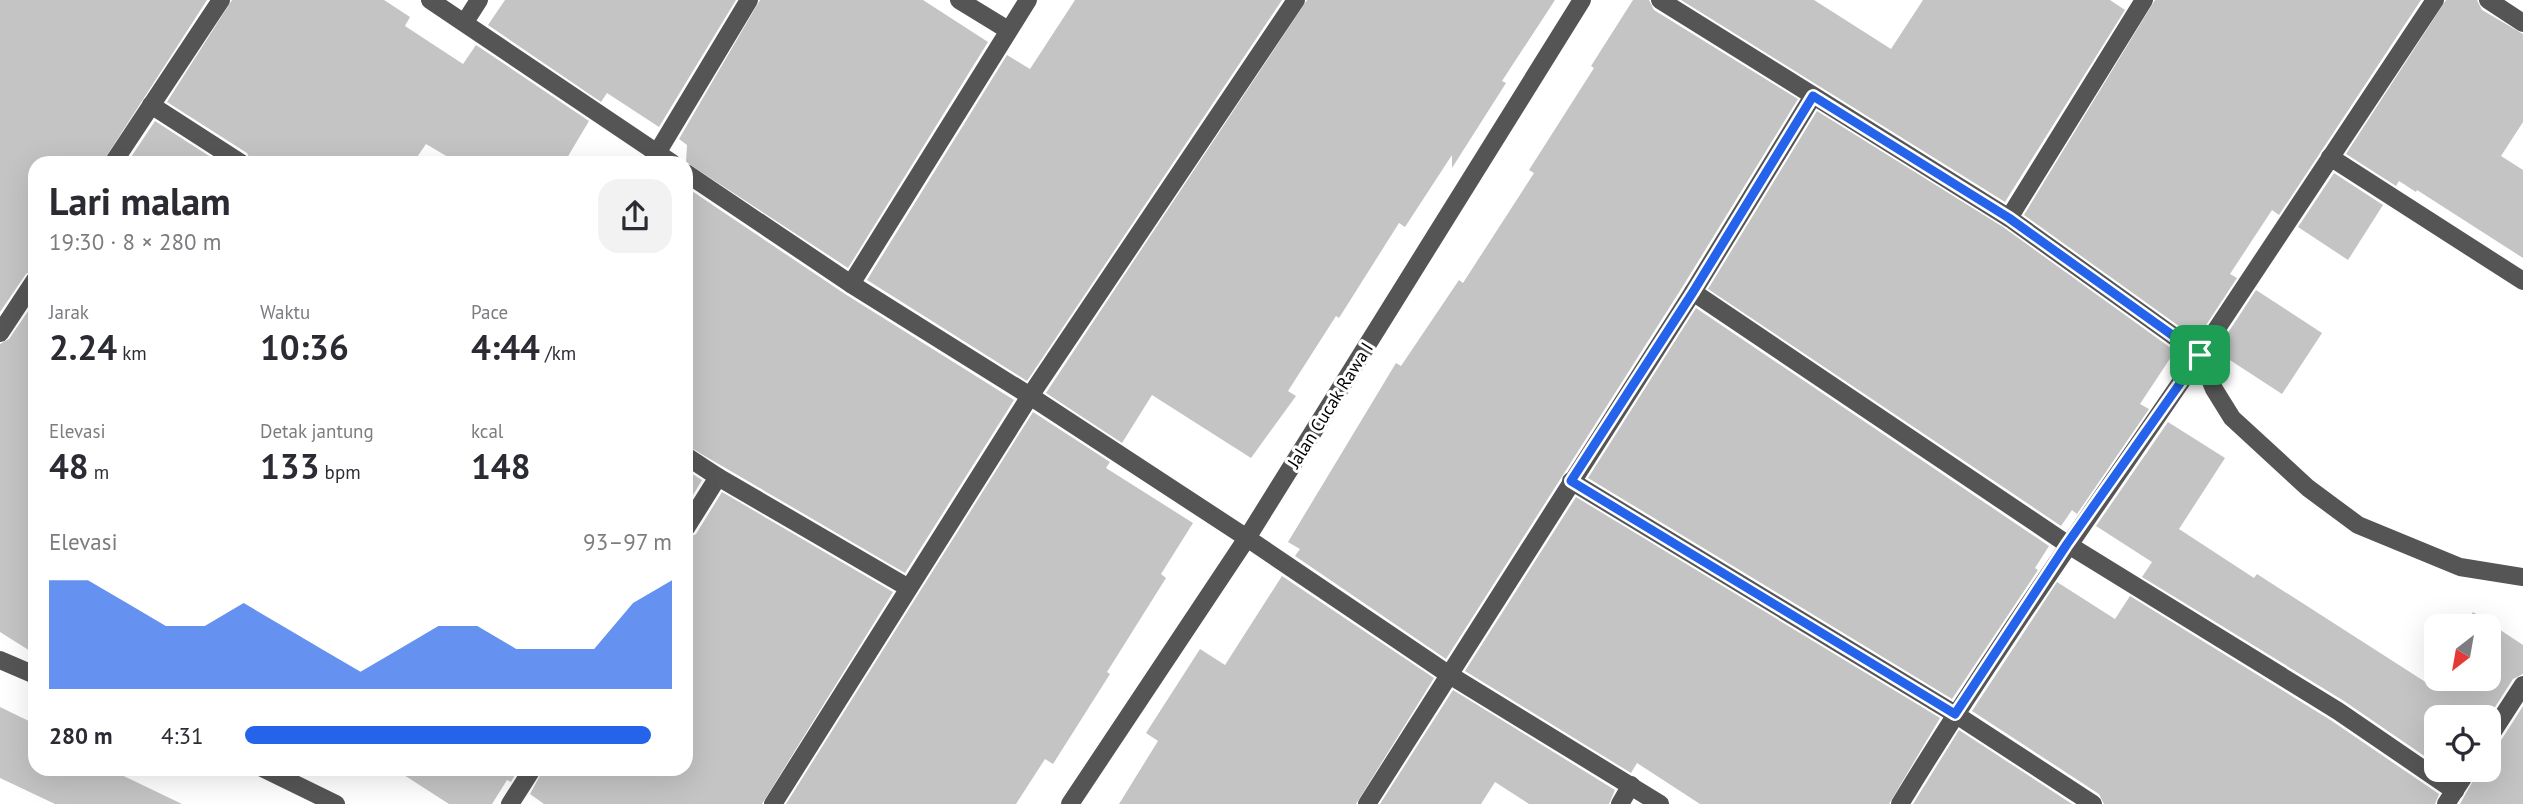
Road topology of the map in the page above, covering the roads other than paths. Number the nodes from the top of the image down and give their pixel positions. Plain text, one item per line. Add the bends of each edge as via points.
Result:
1 (221, 0) edge
2 (430, 0) edge
3 (479, 0) edge
4 (749, 0) edge
5 (959, 0) edge
6 (1028, 0) edge
7 (1296, 0) edge
8 (1582, 0) edge
9 (1660, 0) edge
10 (2144, 0) edge
11 (2435, 0) edge
12 (2488, 0) edge
13 (465, 22) junction
14 (2523, 23) edge
15 (1008, 30) junction
16 (1813, 96) junction
17 (151, 104) junction
18 (118, 156) edge
19 (230, 156) edge
20 (654, 156) edge
21 (662, 156) edge
22 (2330, 157) junction
23 (693, 178) edge
24 (2009, 218) junction
25 (2523, 281) edge
26 (850, 284) junction
27 (28, 291) edge
28 (1693, 292) junction
29 (0, 333) edge
30 (2200, 355) junction
31 (1030, 396) junction
32 (693, 460) edge
33 (719, 477) junction
34 (1571, 481) junction
35 (693, 517) edge
36 (1247, 538) junction
37 (2067, 544) junction
38 (2523, 577) edge
39 (907, 587) junction
40 (0, 660) edge
41 (28, 672) edge
42 (1448, 674) junction
43 (2523, 685) edge
44 (1955, 714) junction
45 (2501, 719) edge
46 (278, 776) edge
47 (528, 776) edge
48 (2461, 782) edge
49 (1631, 785) junction
50 (2451, 798) edge
51 (336, 804) edge
52 (510, 804) edge
53 (773, 804) edge
54 (1070, 804) edge
55 (1367, 804) edge
56 (1620, 804) edge
57 (1660, 804) edge
58 (1900, 804) edge
59 (2093, 804) edge

1 - 17 street
2 - 13 street
3 - 13 street
4 - 21 street
5 - 15 street
6 - 15 street
7 - 31 street
8 - 36 street, Jalan Cucak Rawa I
9 - 16 street
10 - 24 street
11 - 22 street
12 - 14 street
13 - 20 street
15 - 26 street
16 - 24 street
16 - 28 street
17 - 18 street
17 - 19 street
22 - 25 street
22 - 30 street
23 - 26 street
24 - 30 street
26 - 31 street
27 - 29 street
28 - 34 street
28 - 37 street
30 - 37 street
30 - 38 street via 2232,418 2308,488 2358,525 2460,567
31 - 36 street
31 - 39 street
32 - 33 street
33 - 35 street
33 - 39 street
34 - 42 street
34 - 44 street
36 - 42 street
36 - 54 street, Jalan Cucak Rawa I
37 - 44 street
37 - 50 street via 2338,711
39 - 53 street
40 - 41 street
42 - 49 street
42 - 55 street
43 - 45 street
44 - 58 street
44 - 59 street
46 - 51 street
47 - 52 street
48 - 50 street
49 - 56 street
49 - 57 street

